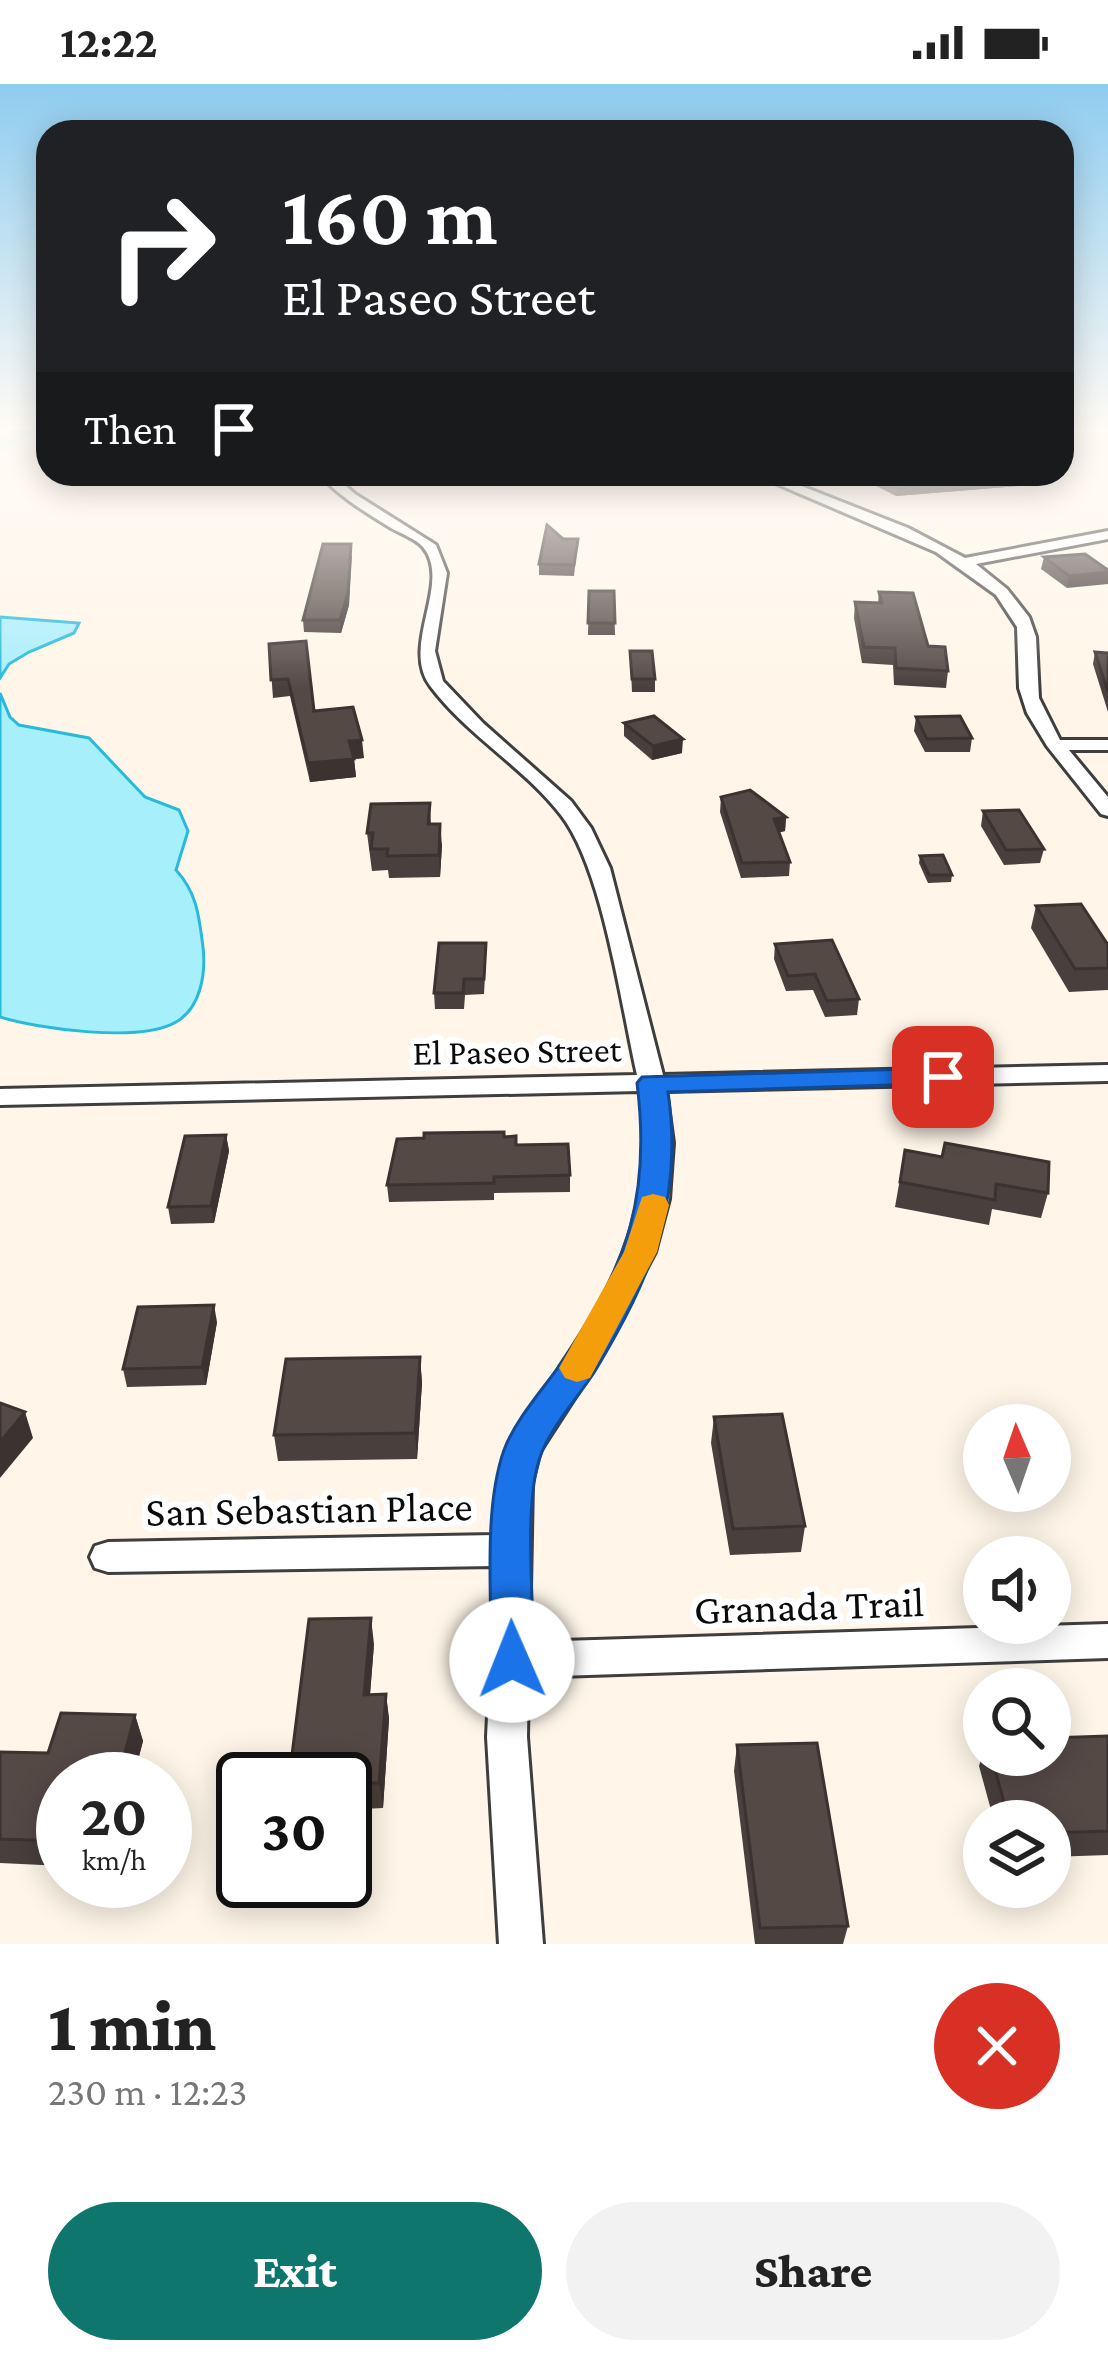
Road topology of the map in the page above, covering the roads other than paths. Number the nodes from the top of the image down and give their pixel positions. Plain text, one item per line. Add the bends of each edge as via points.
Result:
1 (379, 515) edge
2 (856, 515) edge
3 (1108, 535) edge
4 (966, 562) junction
5 (1058, 745) junction
6 (1108, 745) edge
7 (1108, 810) edge
8 (1108, 1073) edge
9 (652, 1083) junction
10 (0, 1097) edge
11 (510, 1550) junction
12 (108, 1557) dead end
13 (1108, 1641) edge
14 (512, 1660) junction
15 (521, 1944) edge

1 - 9 street via 429,545 440,573 428,651 435,682 581,828 600,868
2 - 4 street
3 - 4 street
4 - 5 street via 999,587 1023,620 1028,693
5 - 6 street
5 - 7 street
8 - 9 street, El Paseo Street
9 - 10 street, El Paseo Street
9 - 11 street via 660,1143 640,1252 524,1448
11 - 12 street, San Sebastian Place
11 - 14 street
13 - 14 street, Granada Trail
14 - 15 street via 507,1738

